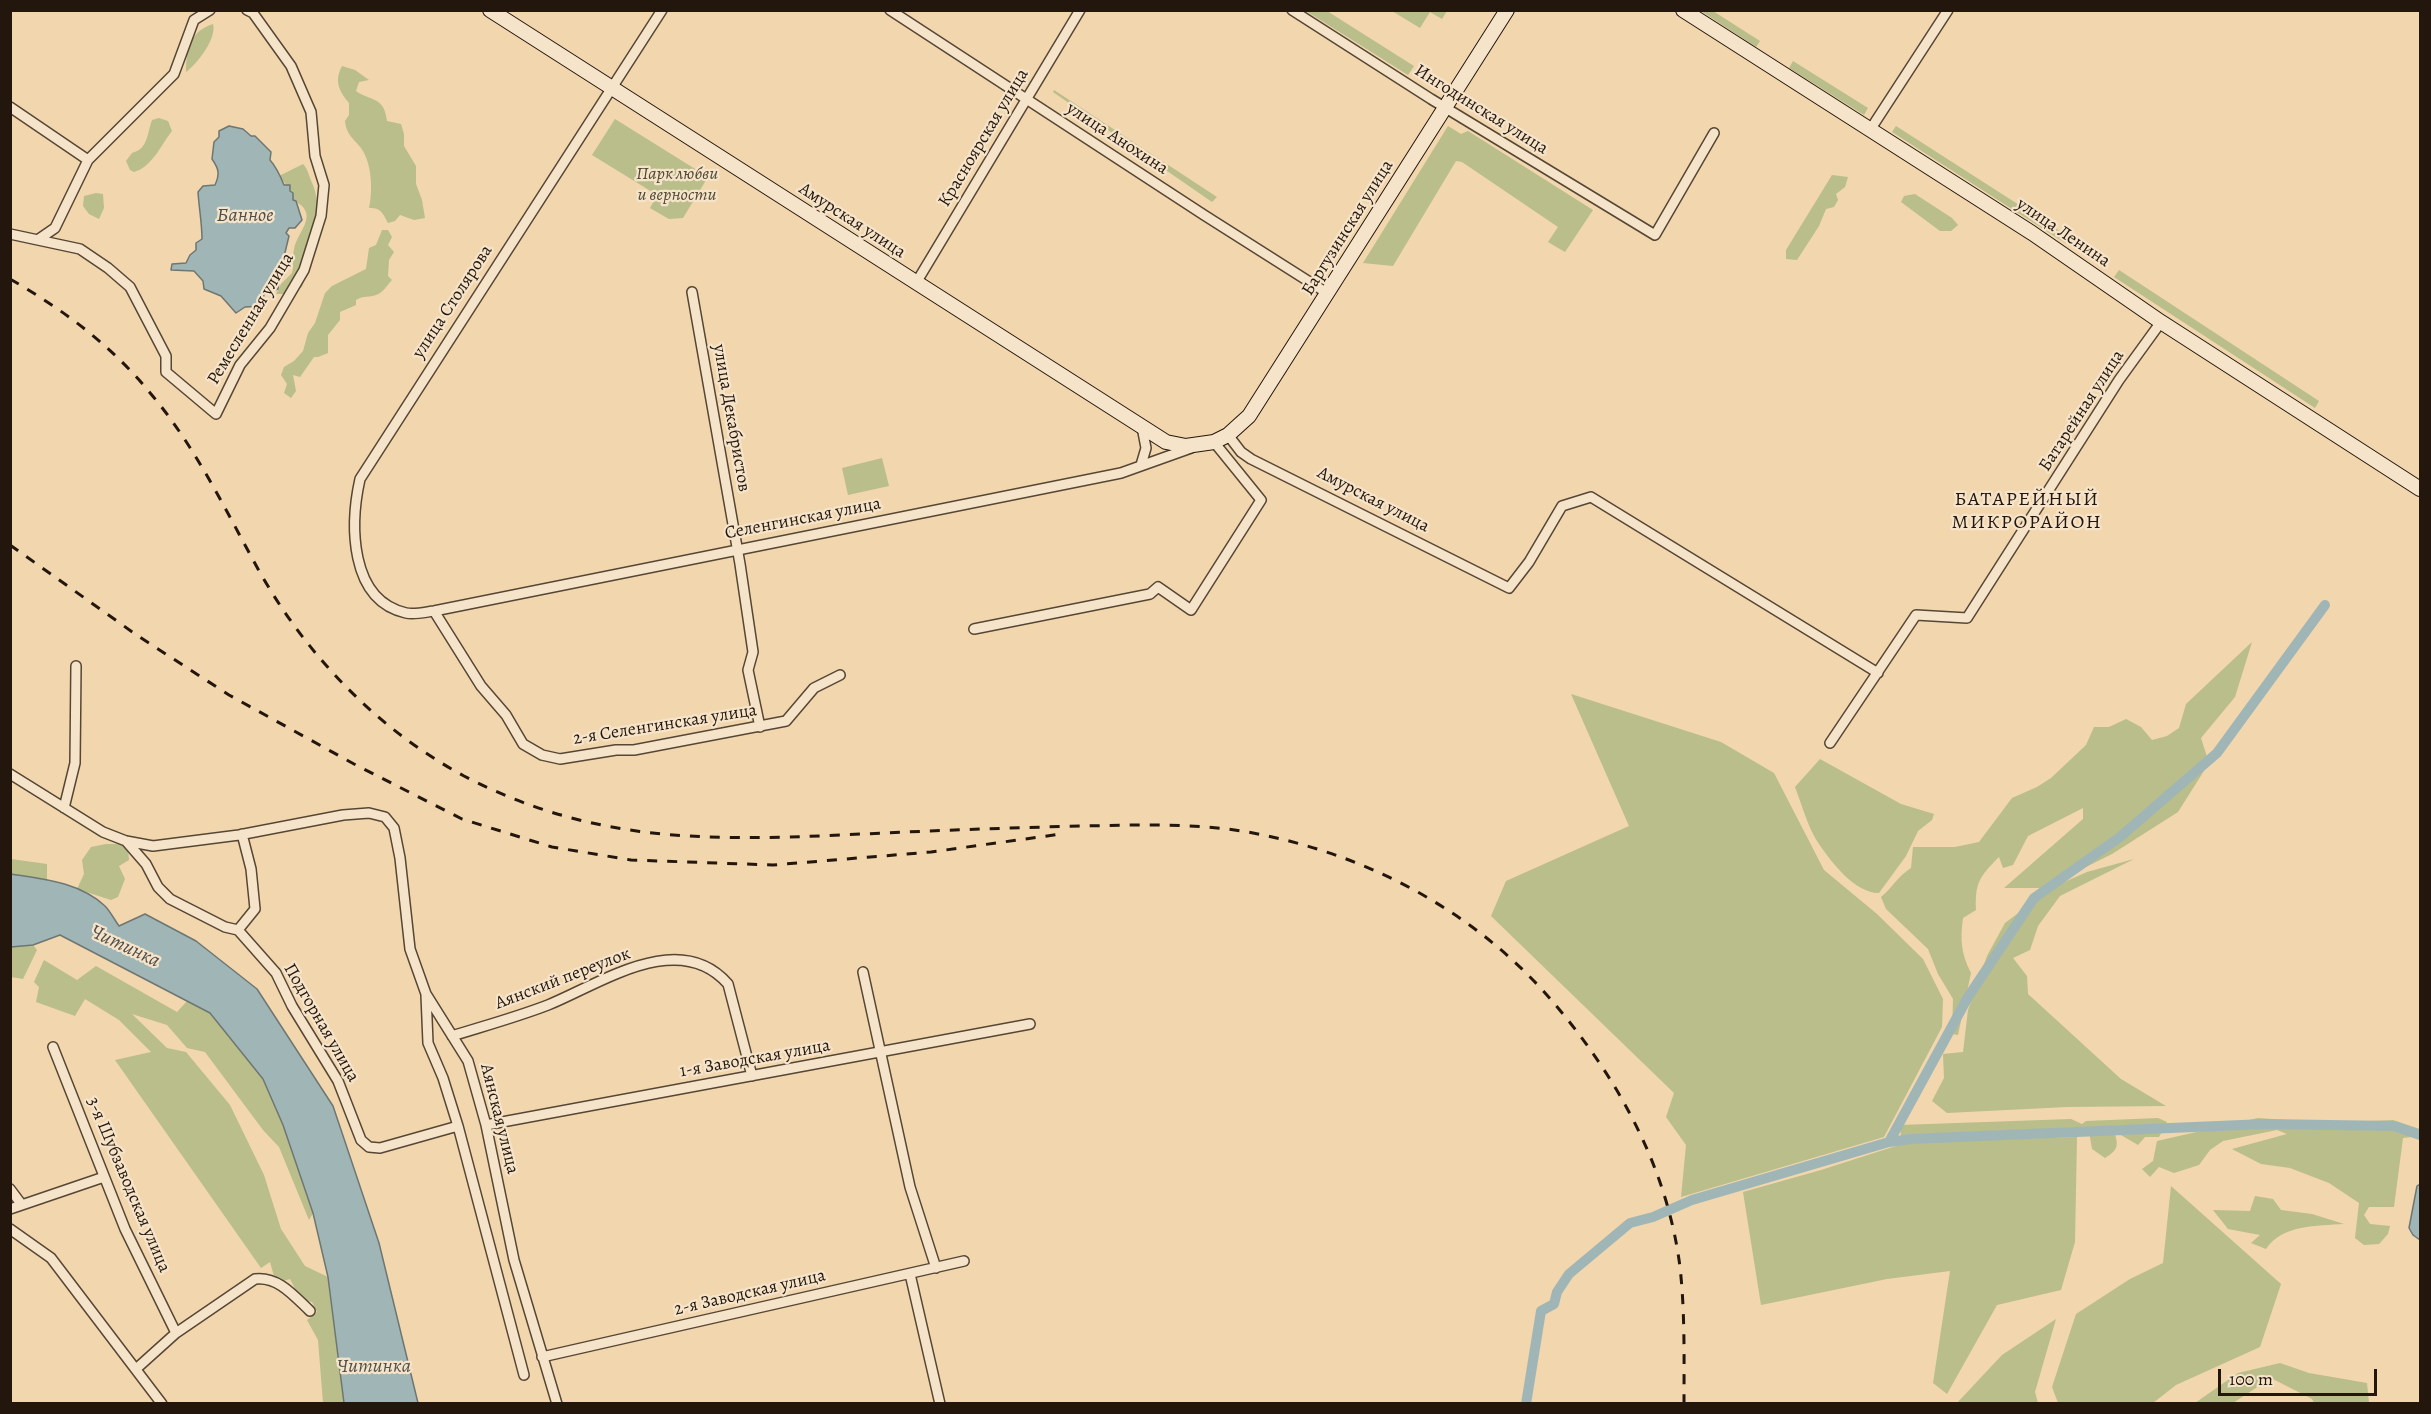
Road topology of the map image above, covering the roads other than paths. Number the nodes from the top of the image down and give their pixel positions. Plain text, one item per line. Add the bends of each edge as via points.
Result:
1 (210, 10) edge
2 (247, 10) edge
3 (490, 10) edge
4 (662, 10) edge
5 (890, 10) edge
6 (1080, 10) edge
7 (1292, 10) edge
8 (1507, 10) edge
9 (1683, 10) edge
10 (1948, 10) edge
11 (611, 88) junction
12 (1026, 98) junction
13 (10, 107) edge
14 (1446, 108) junction
15 (1870, 130) junction
16 (1714, 133) dead end
17 (88, 160) junction
18 (10, 234) edge
19 (39, 239) junction
20 (916, 283) junction
21 (692, 292) dead end
22 (1327, 293) junction
23 (2161, 322) junction
24 (1142, 427) junction
25 (1228, 435) junction
26 (1208, 443) junction
27 (1141, 465) junction
28 (2421, 489) edge
29 (737, 548) junction
30 (408, 614) joint
31 (436, 615) junction
32 (974, 629) dead end
33 (76, 666) dead end
34 (1878, 673) junction
35 (840, 675) dead end
36 (760, 727) junction
37 (1830, 743) dead end
38 (10, 774) edge
39 (64, 808) junction
40 (242, 834) junction
41 (126, 841) junction
42 (238, 930) junction
43 (863, 972) dead end
44 (426, 994) junction
45 (1030, 1024) dead end
46 (452, 1036) junction
47 (53, 1047) dead end
48 (880, 1052) junction
49 (752, 1076) junction
50 (486, 1125) junction
51 (458, 1126) junction
52 (104, 1177) junction
53 (10, 1189) edge
54 (22, 1205) junction
55 (10, 1209) edge
56 (10, 1229) edge
57 (964, 1261) dead end
58 (936, 1268) junction
59 (910, 1274) junction
60 (310, 1311) dead end
61 (176, 1333) junction
62 (542, 1357) junction
63 (136, 1369) junction
64 (524, 1375) dead end
65 (162, 1404) edge
66 (556, 1404) edge
67 (940, 1404) edge

1 - 17 street via 194,20 174,74
2 - 19 street, Ремесленная улица via 253,13 295,75 311,112 315,156 324,185 321,216 304,270 270,328 240,364 216,414 166,372 166,356 130,287 80,249
3 - 11 main road, Амурская улица
4 - 11 street, улица Столярова
5 - 12 street, улица Анохина
6 - 12 street, Красноярская улица
7 - 14 street, Ингодинская улица
8 - 14 main road, Баргузинская улица
9 - 15 main road, улица Ленина
10 - 15 street
11 - 20 main road, Амурская улица
11 - 30 street, улица Столярова via 360,479 354,532 360,567 373,595
12 - 20 street, Красноярская улица
12 - 22 street, улица Анохина
13 - 17 street
14 - 16 street, Ингодинская улица via 1654,235
14 - 22 main road, Баргузинская улица
15 - 23 main road, улица Ленина via 2032,233
17 - 19 street via 55,228
18 - 19 street
20 - 24 main road, Амурская улица
21 - 29 street, улица Декабристов
22 - 25 main road, Баргузинская улица via 1249,416
23 - 28 main road, улица Ленина
23 - 34 street, Батарейная улица via 2119,380 1967,618 1916,615
24 - 26 main road, Амурская улица via 1166,442 1186,446
24 - 27 street via 1146,448
25 - 26 main road, Баргузинская улица
25 - 34 street, Амурская улица via 1251,459 1509,588 1562,506 1591,497
26 - 27 street, Селенгинская улица
26 - 32 street via 1261,500 1191,610 1158,587 1150,594
27 - 29 street, Селенгинская улица via 1109,475
29 - 31 street, Селенгинская улица
29 - 36 street, улица Декабристов via 753,652 748,670
30 - 31 street, Селенгинская улица
31 - 36 street, 2-я Селенгинская улица via 524,744 542,755 560,759 634,750
33 - 39 street via 75,763
34 - 37 street, Батарейная улица
35 - 36 street, 2-я Селенгинская улица via 814,688 786,722
38 - 39 street
39 - 41 street via 102,832
40 - 41 street via 153,846
40 - 42 street via 255,909
40 - 44 street, Аянская улица via 343,815 369,813 385,817 394,831 410,949
41 - 42 street via 170,899
42 - 51 street, Подгорная улица via 276,973 338,1082 361,1140 369,1147 380,1148
43 - 48 street
44 - 46 street, Аянская улица
44 - 51 street via 428,1043
45 - 48 street, 1-я Заводская улица
46 - 49 street, Аянский переулок via 526,1014 633,966 673,959 718,972 728,984
46 - 50 street, Аянская улица via 468,1061
47 - 52 street, 3-я Шубзаводская улица
48 - 49 street, 1-я Заводская улица
48 - 58 street via 910,1187
49 - 50 street, 1-я Заводская улица
50 - 62 street, Аянская улица via 514,1260
51 - 64 street
52 - 54 street
52 - 61 street, 3-я Шубзаводская улица
53 - 54 street
54 - 55 street
56 - 63 street via 51,1258
57 - 58 street, 2-я Заводская улица
58 - 59 street, 2-я Заводская улица
59 - 62 street, 2-я Заводская улица
59 - 67 street
60 - 61 street via 266,1277 255,1279
61 - 63 street
62 - 66 street, Аянская улица
63 - 65 street

